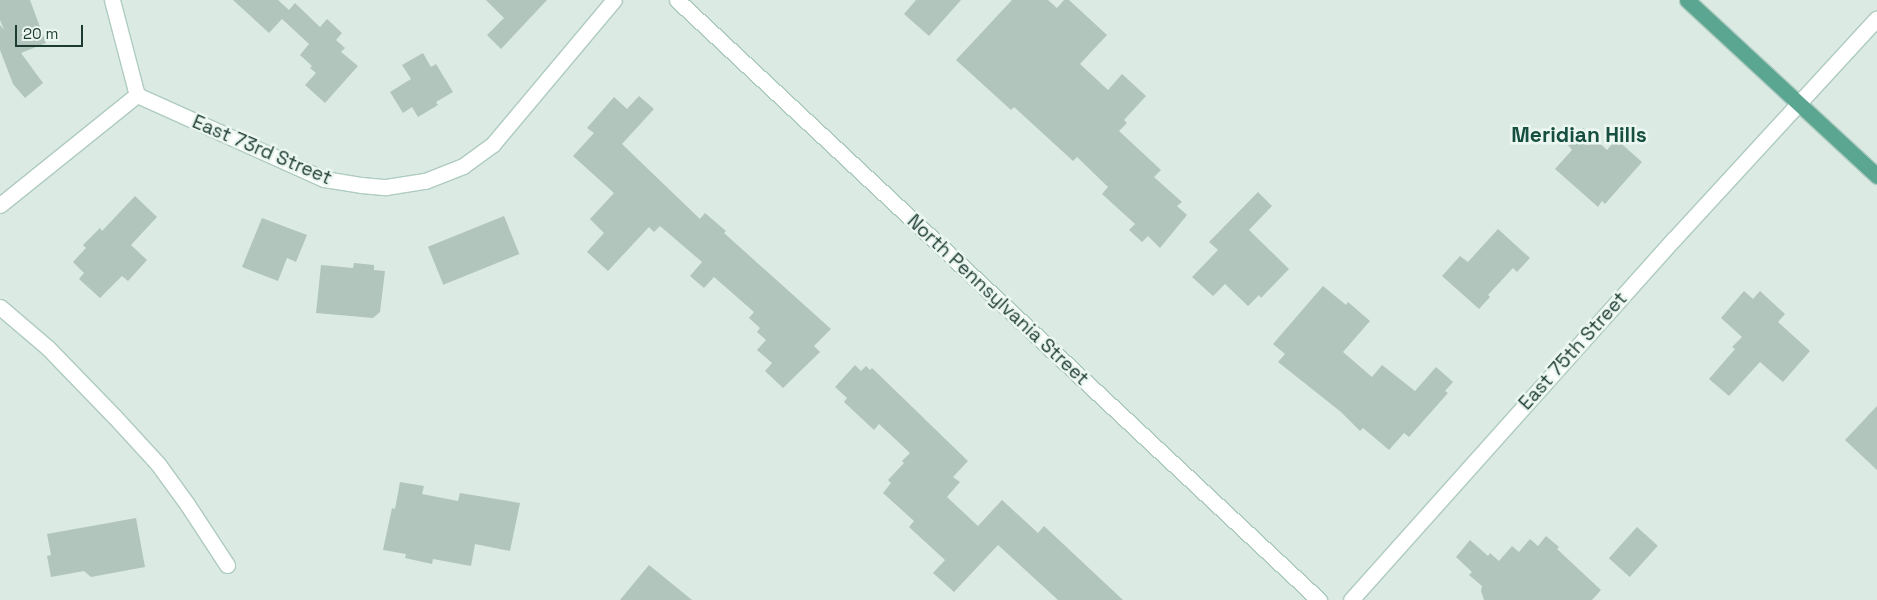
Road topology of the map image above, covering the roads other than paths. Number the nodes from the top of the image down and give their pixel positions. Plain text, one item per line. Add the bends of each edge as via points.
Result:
1 (112, 0) edge
2 (614, 0) edge
3 (677, 0) edge
4 (1687, 0) edge
5 (1877, 18) edge
6 (136, 95) junction
7 (1798, 104) junction
8 (1877, 176) edge
9 (0, 205) edge
10 (0, 307) edge
11 (227, 565) dead end
12 (1319, 600) edge
13 (1351, 600) edge

1 - 6 street
2 - 6 street, East 73rd Street via 494,144 463,166 425,182 386,187 324,179
3 - 12 street, North Pennsylvania Street
4 - 7 main road
5 - 7 street, East 75th Street
6 - 9 street
7 - 8 main road
7 - 13 street, East 75th Street
10 - 11 street via 48,348 158,464

